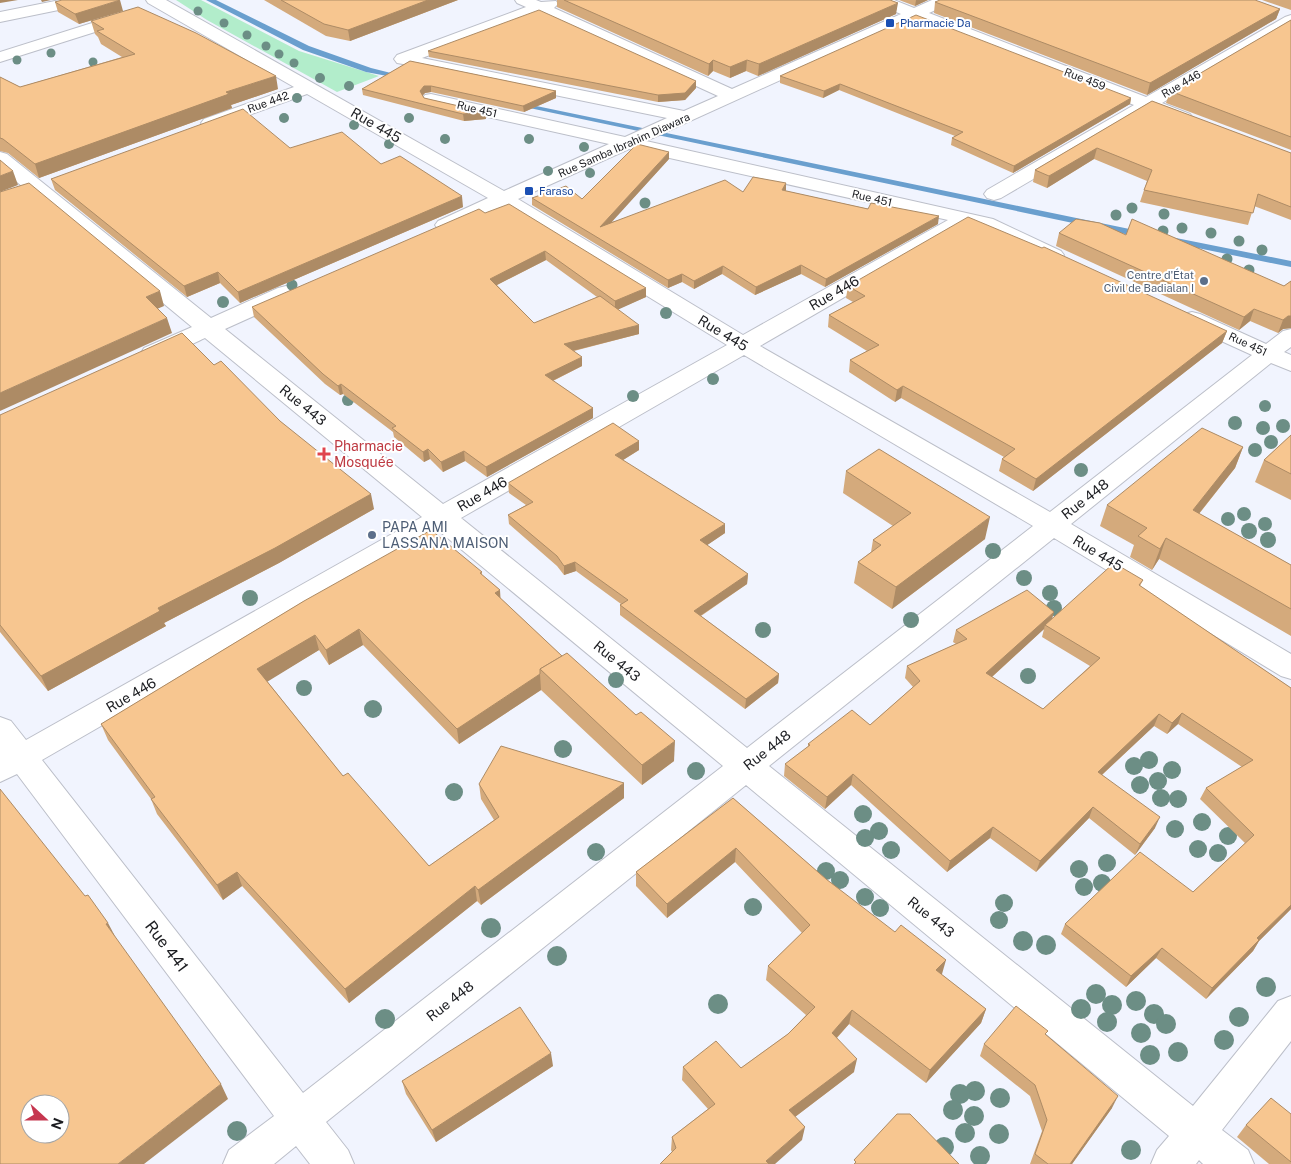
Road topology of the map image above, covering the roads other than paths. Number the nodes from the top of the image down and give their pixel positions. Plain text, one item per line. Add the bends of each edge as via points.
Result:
1 (83, 0) edge
2 (523, 0) edge
3 (561, 0) edge
4 (880, 0) edge
5 (945, 0) edge
6 (159, 3) edge
7 (540, 8) junction
8 (1274, 11) edge
9 (915, 14) junction
10 (0, 17) edge
11 (1291, 18) edge
12 (0, 57) edge
13 (310, 87) junction
14 (733, 96) junction
15 (431, 99) edge
16 (1148, 104) junction
17 (688, 117) junction
18 (1202, 124) edge
19 (191, 130) edge
20 (629, 143) junction
21 (0, 158) edge
22 (994, 194) dead end
23 (504, 199) junction
24 (965, 219) junction
25 (424, 234) edge
26 (1074, 264) edge
27 (307, 284) edge
28 (1171, 309) edge
29 (208, 328) junction
30 (742, 345) junction
31 (1283, 351) edge
32 (136, 360) edge
33 (440, 517) junction
34 (1052, 525) junction
35 (1291, 668) edge
36 (0, 729) edge
37 (11, 763) edge
38 (746, 766) junction
39 (1291, 1013) edge
40 (300, 1120) junction
41 (1196, 1133) junction
42 (243, 1164) edge
43 (334, 1164) edge
44 (1171, 1164) edge
45 (1234, 1164) edge

1 - 10 street
2 - 7 street
3 - 7 street
4 - 9 street, Rue 459
5 - 9 street, Rue Samba Ibrahim Diawara
6 - 12 street
6 - 13 street, Rue 445
7 - 14 street
7 - 17 street via 398,61
8 - 11 street
9 - 14 street, Rue Samba Ibrahim Diawara
9 - 16 street, Rue 459
11 - 16 street, Rue 446
13 - 19 street, Rue 442
13 - 23 street, Rue 445
14 - 17 street, Rue Samba Ibrahim Diawara
15 - 20 street, Rue 451
16 - 18 street, Rue 459
16 - 22 street, Rue 446
17 - 20 street, Rue Samba Ibrahim Diawara
20 - 23 street, Rue Samba Ibrahim Diawara
20 - 24 street, Rue 451
21 - 29 street, Rue 443
23 - 25 street, Rue Samba Ibrahim Diawara
23 - 30 street, Rue 445
24 - 26 street, Rue 451 via 986,223
24 - 30 street, Rue 446
27 - 29 street
28 - 31 street, Rue 451
29 - 32 street
29 - 33 street, Rue 443
30 - 33 street, Rue 446
30 - 34 street, Rue 445
31 - 34 street, Rue 448
33 - 37 street, Rue 446
33 - 38 street, Rue 443
34 - 35 street, Rue 445
34 - 38 street, Rue 448
36 - 37 street, Rue 441
37 - 40 street, Rue 441
38 - 40 street, Rue 448
38 - 41 street, Rue 443
39 - 41 street
40 - 42 street, Rue 448
40 - 43 street, Rue 441
41 - 44 street
41 - 45 street, Rue 443

